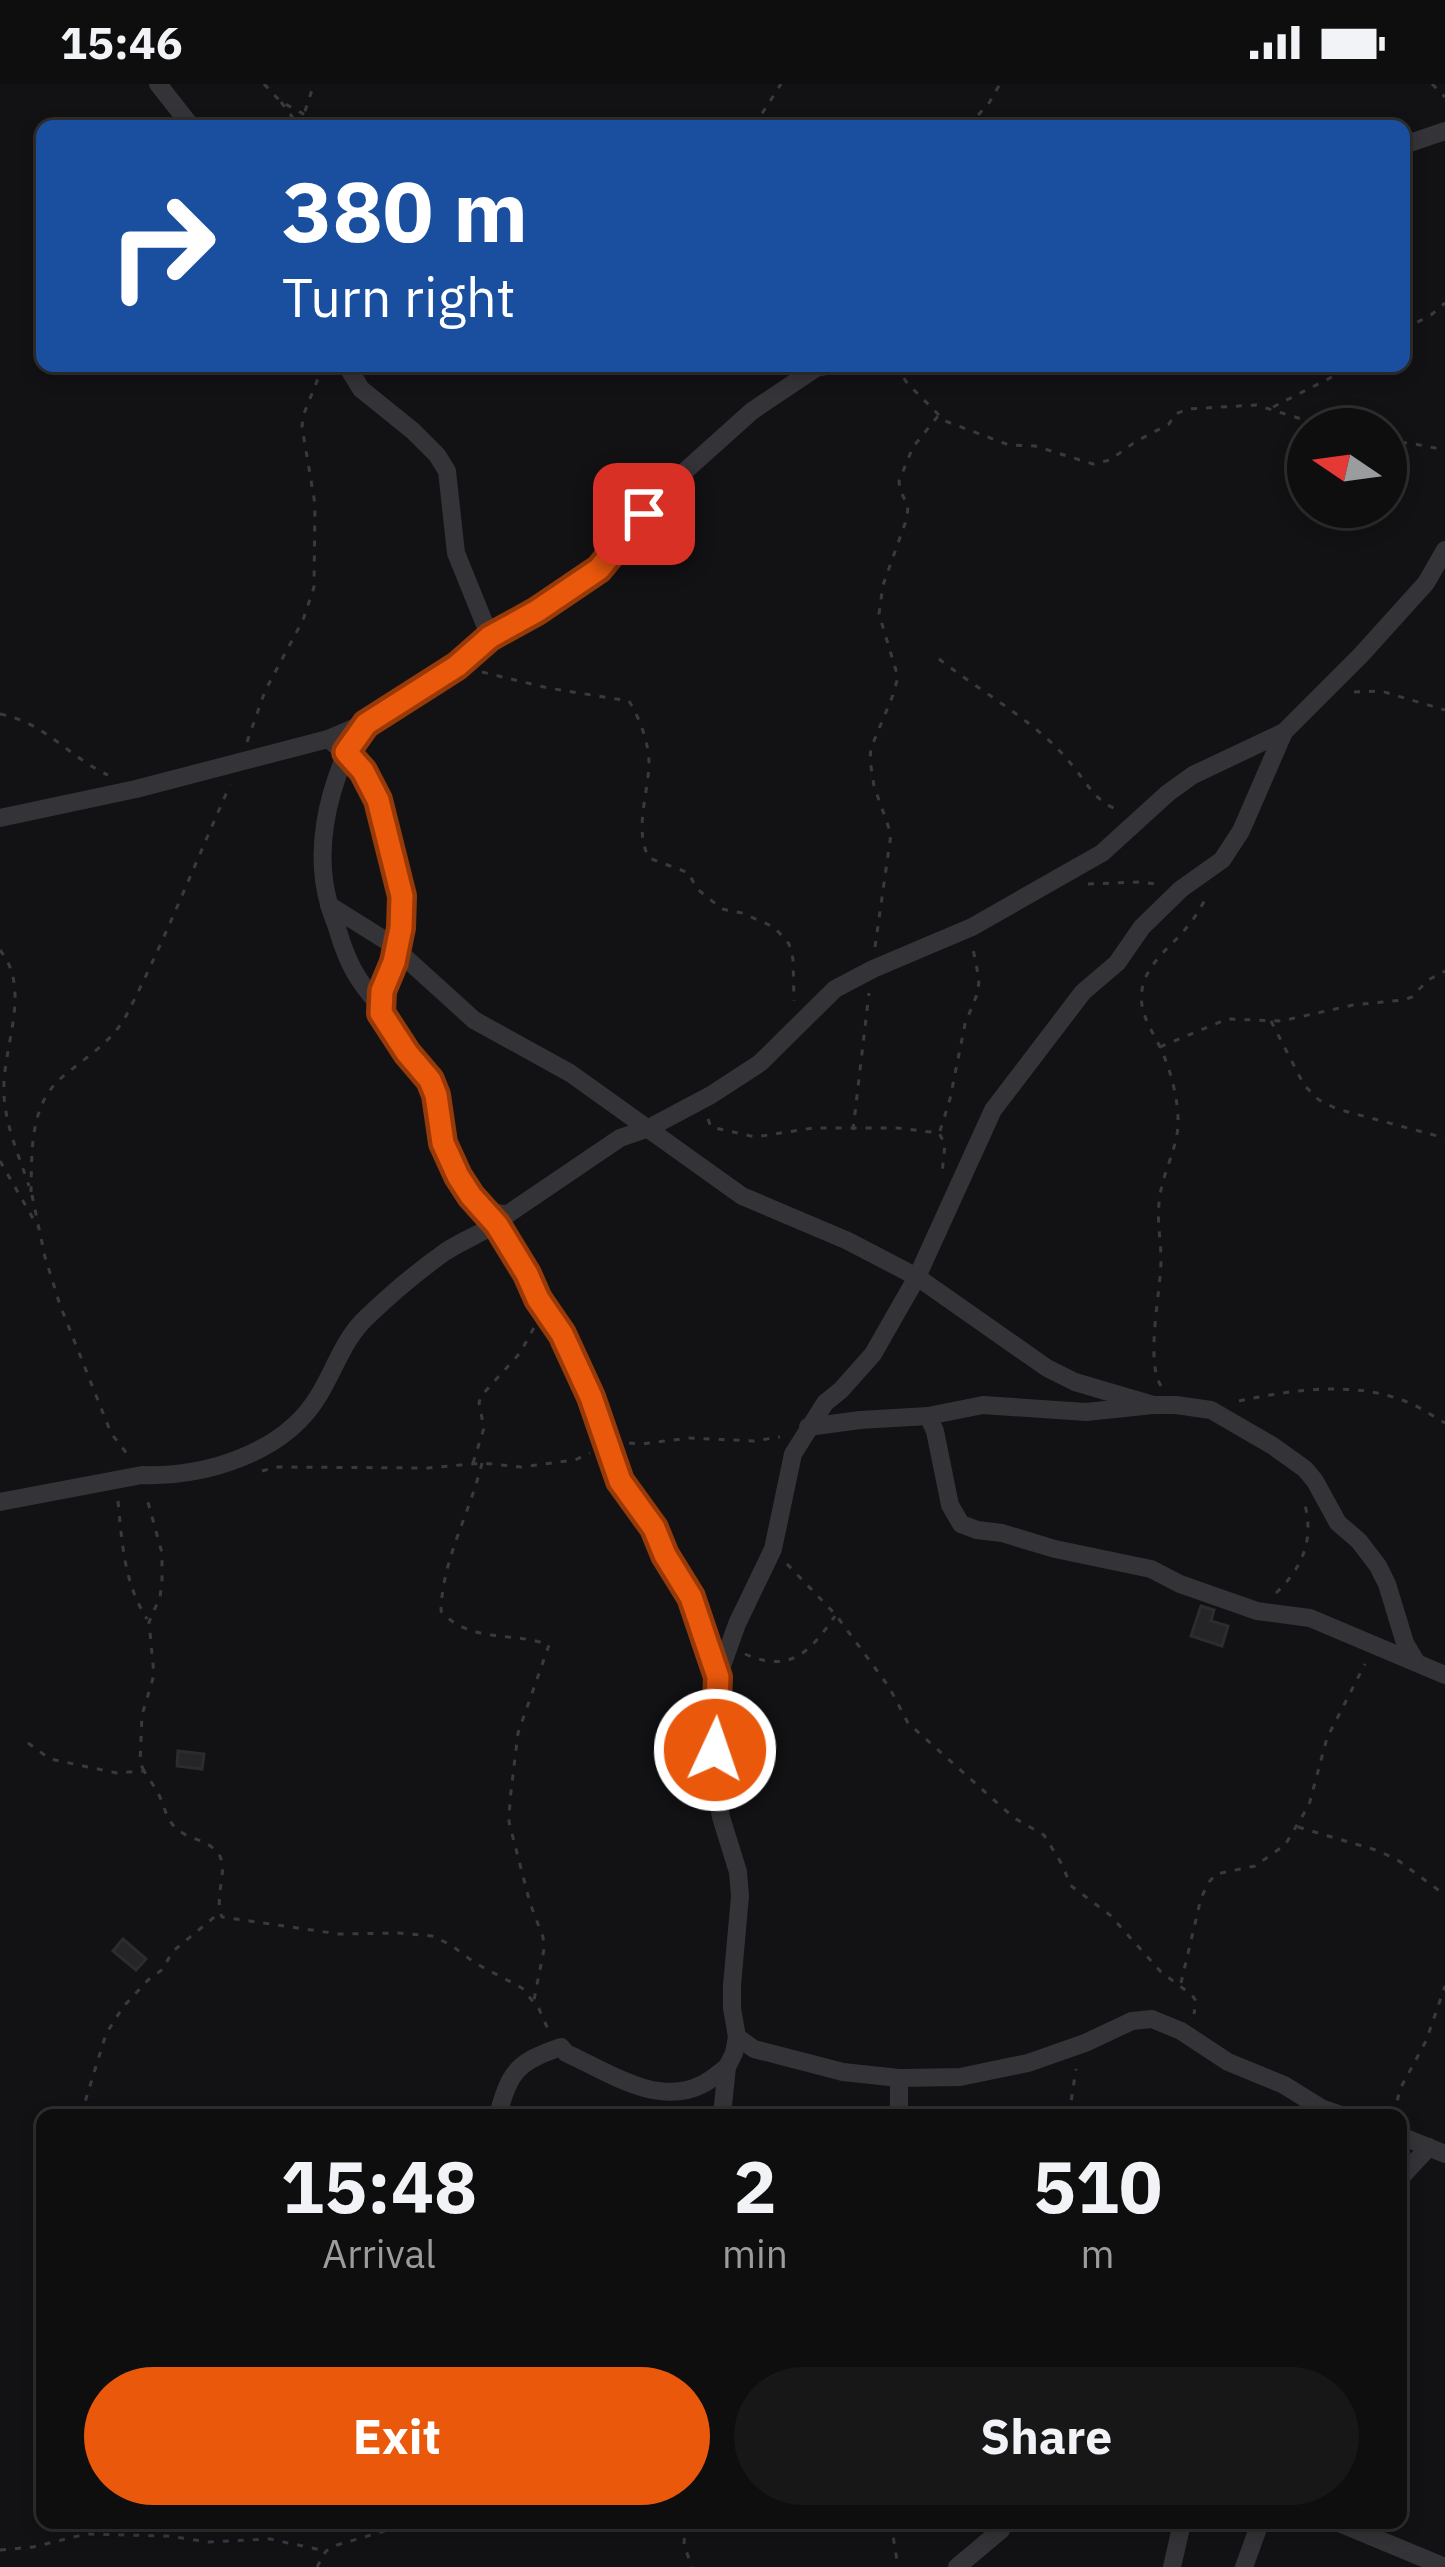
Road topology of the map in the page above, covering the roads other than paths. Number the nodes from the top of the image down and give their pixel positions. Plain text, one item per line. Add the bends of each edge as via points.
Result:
1 (158, 84) edge
2 (186, 120) edge
3 (1445, 131) edge
4 (1410, 144) edge
5 (351, 372) edge
6 (809, 372) edge
7 (1445, 550) edge
8 (490, 637) junction
9 (366, 724) junction
10 (1284, 732) junction
11 (328, 739) junction
12 (346, 752) junction
13 (0, 818) edge
14 (329, 905) junction
15 (396, 948) junction
16 (380, 1005) junction
17 (649, 1128) junction
18 (502, 1220) junction
19 (917, 1277) junction
20 (1153, 1405) junction
21 (928, 1416) junction
22 (807, 1430) junction
23 (0, 1502) edge
24 (1415, 1660) junction
25 (1445, 1676) edge
26 (718, 1677) junction
27 (737, 2037) junction
28 (727, 2067) junction
29 (899, 2078) junction
30 (500, 2109) edge
31 (723, 2109) edge
32 (899, 2109) edge
33 (1324, 2109) edge
34 (1407, 2138) edge
35 (1437, 2150) edge
36 (1407, 2172) edge
37 (1002, 2529) edge
38 (1181, 2529) edge
39 (1258, 2529) edge
40 (1353, 2529) edge
41 (956, 2567) edge
42 (1172, 2567) edge
43 (1244, 2567) edge
44 (1445, 2567) edge

1 - 2 street
3 - 4 street
5 - 8 street via 447,471 456,553
6 - 8 street via 664,489 599,569
7 - 10 street via 1426,583
8 - 9 street
9 - 11 street
9 - 12 street
10 - 17 street via 1193,775 1102,853 972,928 835,988 760,1063
10 - 19 street via 1222,860 1142,927 992,1111
11 - 12 street
11 - 13 street
12 - 14 street via 323,834
12 - 15 street via 372,786 394,861 402,896
14 - 15 street
14 - 16 street via 356,979
15 - 16 street
15 - 17 street via 473,1020
16 - 18 street via 430,1080 458,1176
17 - 18 street via 620,1138
17 - 19 street via 742,1196
18 - 23 street via 443,1254 367,1317 302,1418 249,1454 207,1469
18 - 26 street via 591,1397 620,1481 691,1597
19 - 20 street via 1047,1368
19 - 22 street via 873,1354
20 - 21 street via 1086,1412 983,1405
20 - 24 street via 1211,1410 1305,1469 1338,1523 1378,1566
21 - 22 street
21 - 24 street via 961,1524 1151,1569
22 - 26 street via 793,1454 773,1550
24 - 25 street
26 - 27 street via 714,1777 740,1896 732,1985
27 - 28 street
27 - 29 street via 795,2062
28 - 30 street via 690,2089 651,2089 561,2047 516,2069
28 - 31 street
29 - 32 street
29 - 33 street via 992,2072 1152,2019
34 - 35 street
35 - 36 street
37 - 41 street
38 - 42 street
39 - 43 street
40 - 44 street

